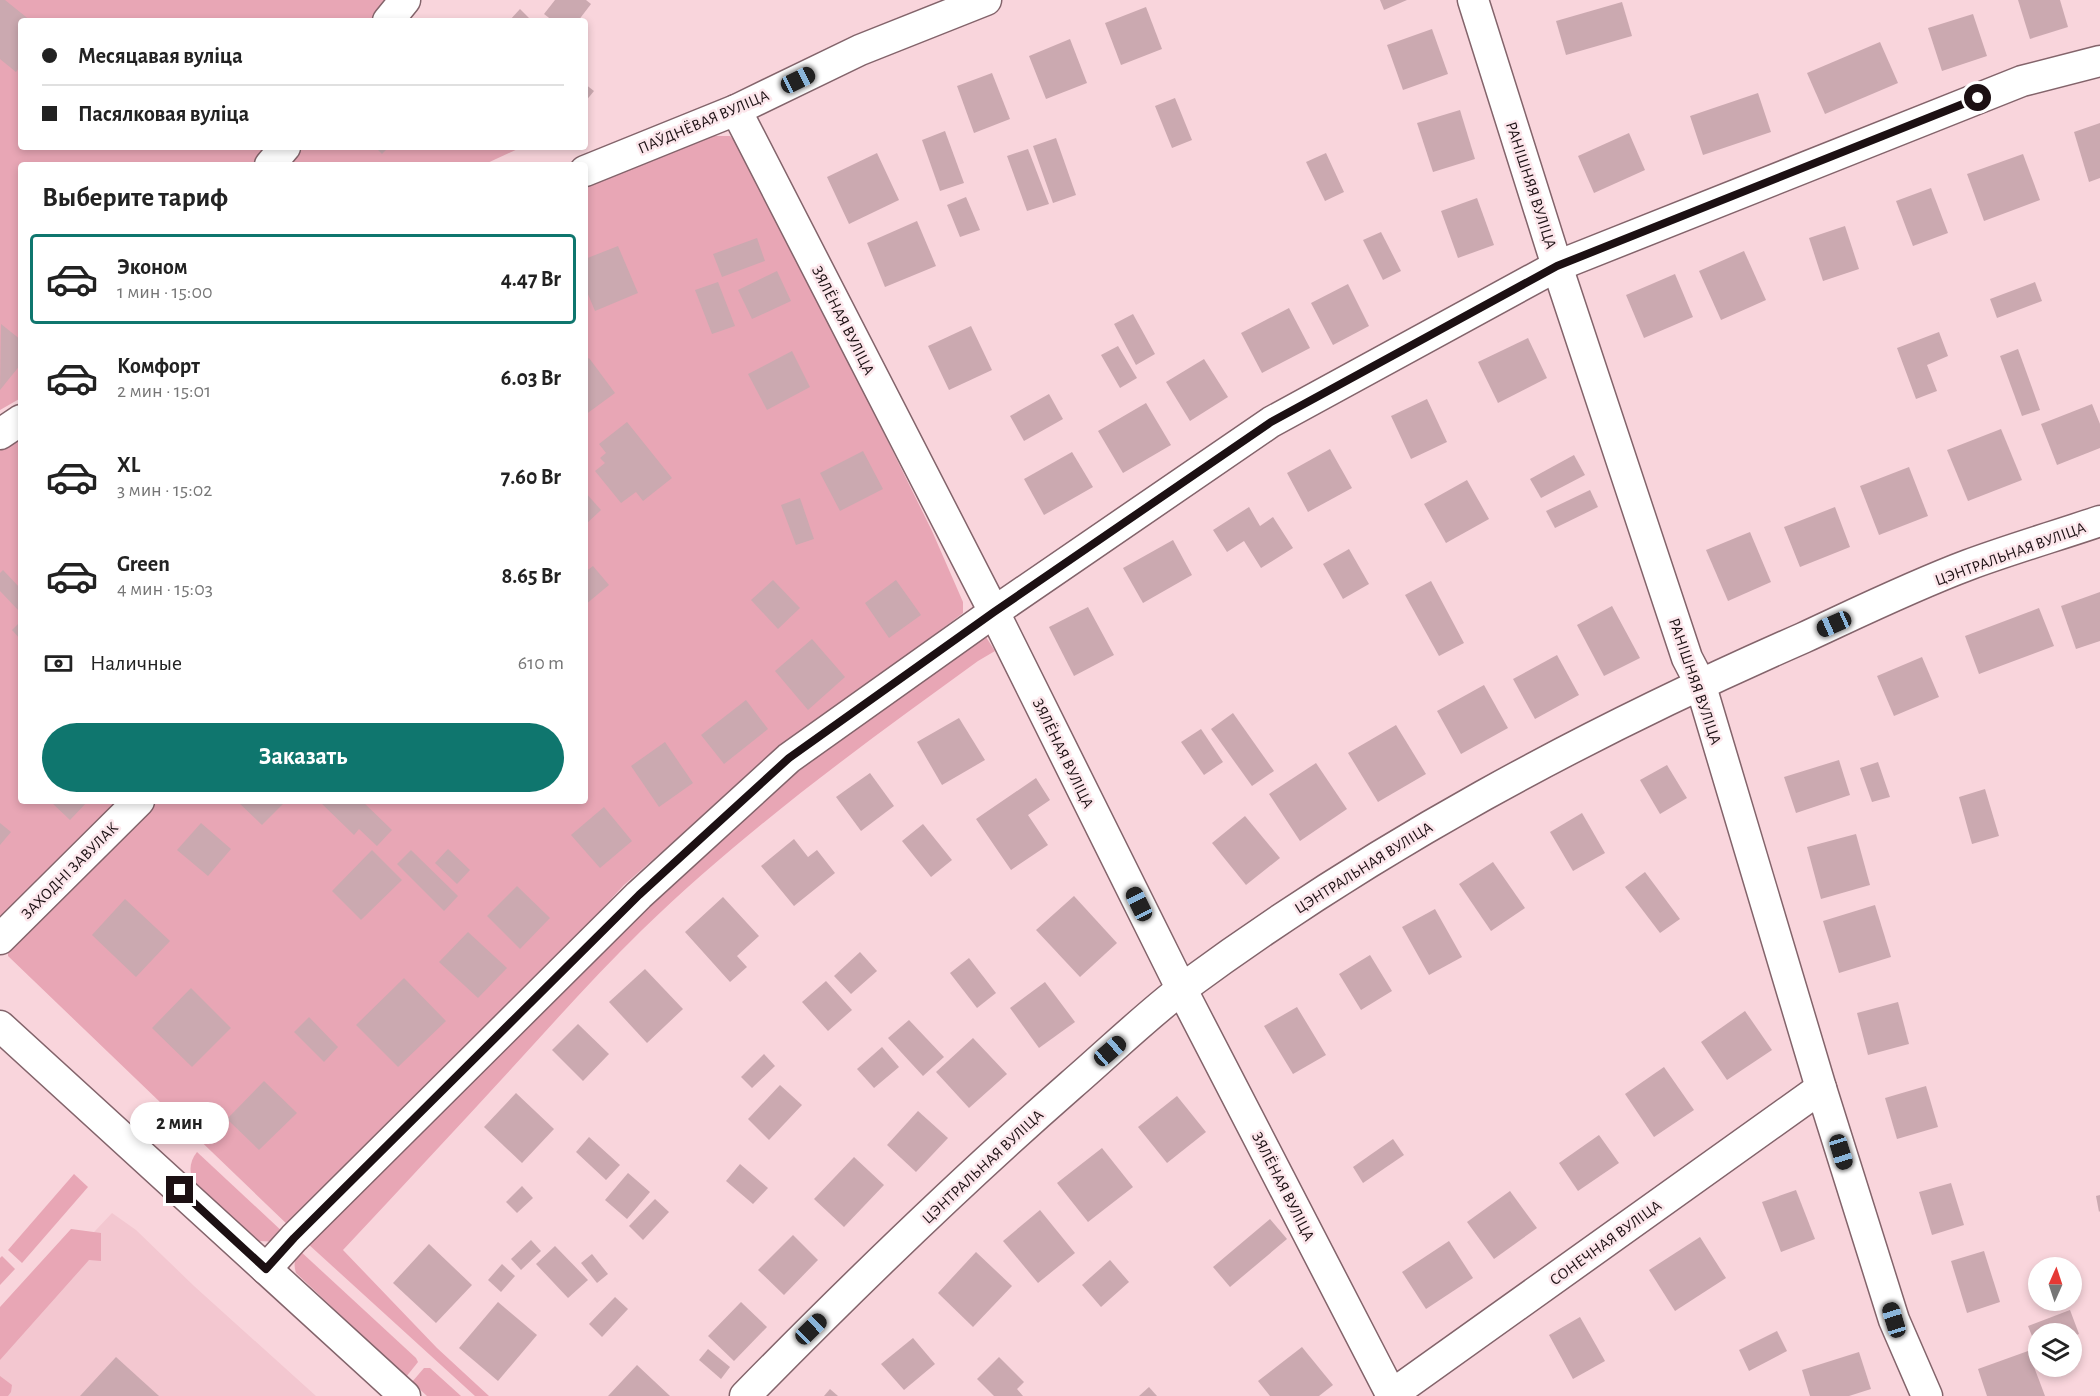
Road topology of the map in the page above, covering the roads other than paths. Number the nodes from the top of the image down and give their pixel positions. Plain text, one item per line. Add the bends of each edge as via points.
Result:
1 (405, 0) edge
2 (986, 0) edge
3 (1473, 0) edge
4 (390, 18) edge
5 (2100, 61) edge
6 (736, 110) junction
7 (282, 150) edge
8 (272, 162) edge
9 (588, 170) edge
10 (1557, 266) junction
11 (18, 422) edge
12 (0, 434) edge
13 (2100, 521) edge
14 (994, 612) junction
15 (1700, 683) junction
16 (136, 804) edge
17 (0, 939) edge
18 (1182, 990) junction
19 (0, 1026) edge
20 (1821, 1088) junction
21 (266, 1269) junction
22 (405, 1396) edge
23 (745, 1396) edge
24 (1391, 1396) edge
25 (1928, 1396) edge

1 - 4 street
2 - 6 street, ПАЎДНЁВАЯ ВУЛІЦА via 861,50
3 - 10 street, РАНІШНЯЯ ВУЛІЦА
5 - 10 street via 2022,81
6 - 9 street, ПАЎДНЁВАЯ ВУЛІЦА
6 - 14 street, ЗЯЛЁНАЯ ВУЛІЦА
7 - 8 street
10 - 14 street via 1271,422
10 - 15 street, РАНІШНЯЯ ВУЛІЦА via 1687,658
11 - 12 street
13 - 15 street, ЦЭНТРАЛЬНАЯ ВУЛІЦА via 1966,566
14 - 18 street, ЗЯЛЁНАЯ ВУЛІЦА
14 - 21 street via 789,758 639,895
15 - 18 street, ЦЭНТРАЛЬНАЯ ВУЛІЦА via 1473,799 1305,901
15 - 20 street, РАНІШНЯЯ ВУЛІЦА
16 - 17 street, ЗАХОДНІ ЗАВУЛАК
18 - 23 street, ЦЭНТРАЛЬНАЯ ВУЛІЦА via 995,1152
18 - 24 street, ЗЯЛЁНАЯ ВУЛІЦА
19 - 21 street
20 - 24 street, СОНЕЧНАЯ ВУЛІЦА
20 - 25 street, РАНІШНЯЯ ВУЛІЦА via 1894,1320
21 - 22 street

